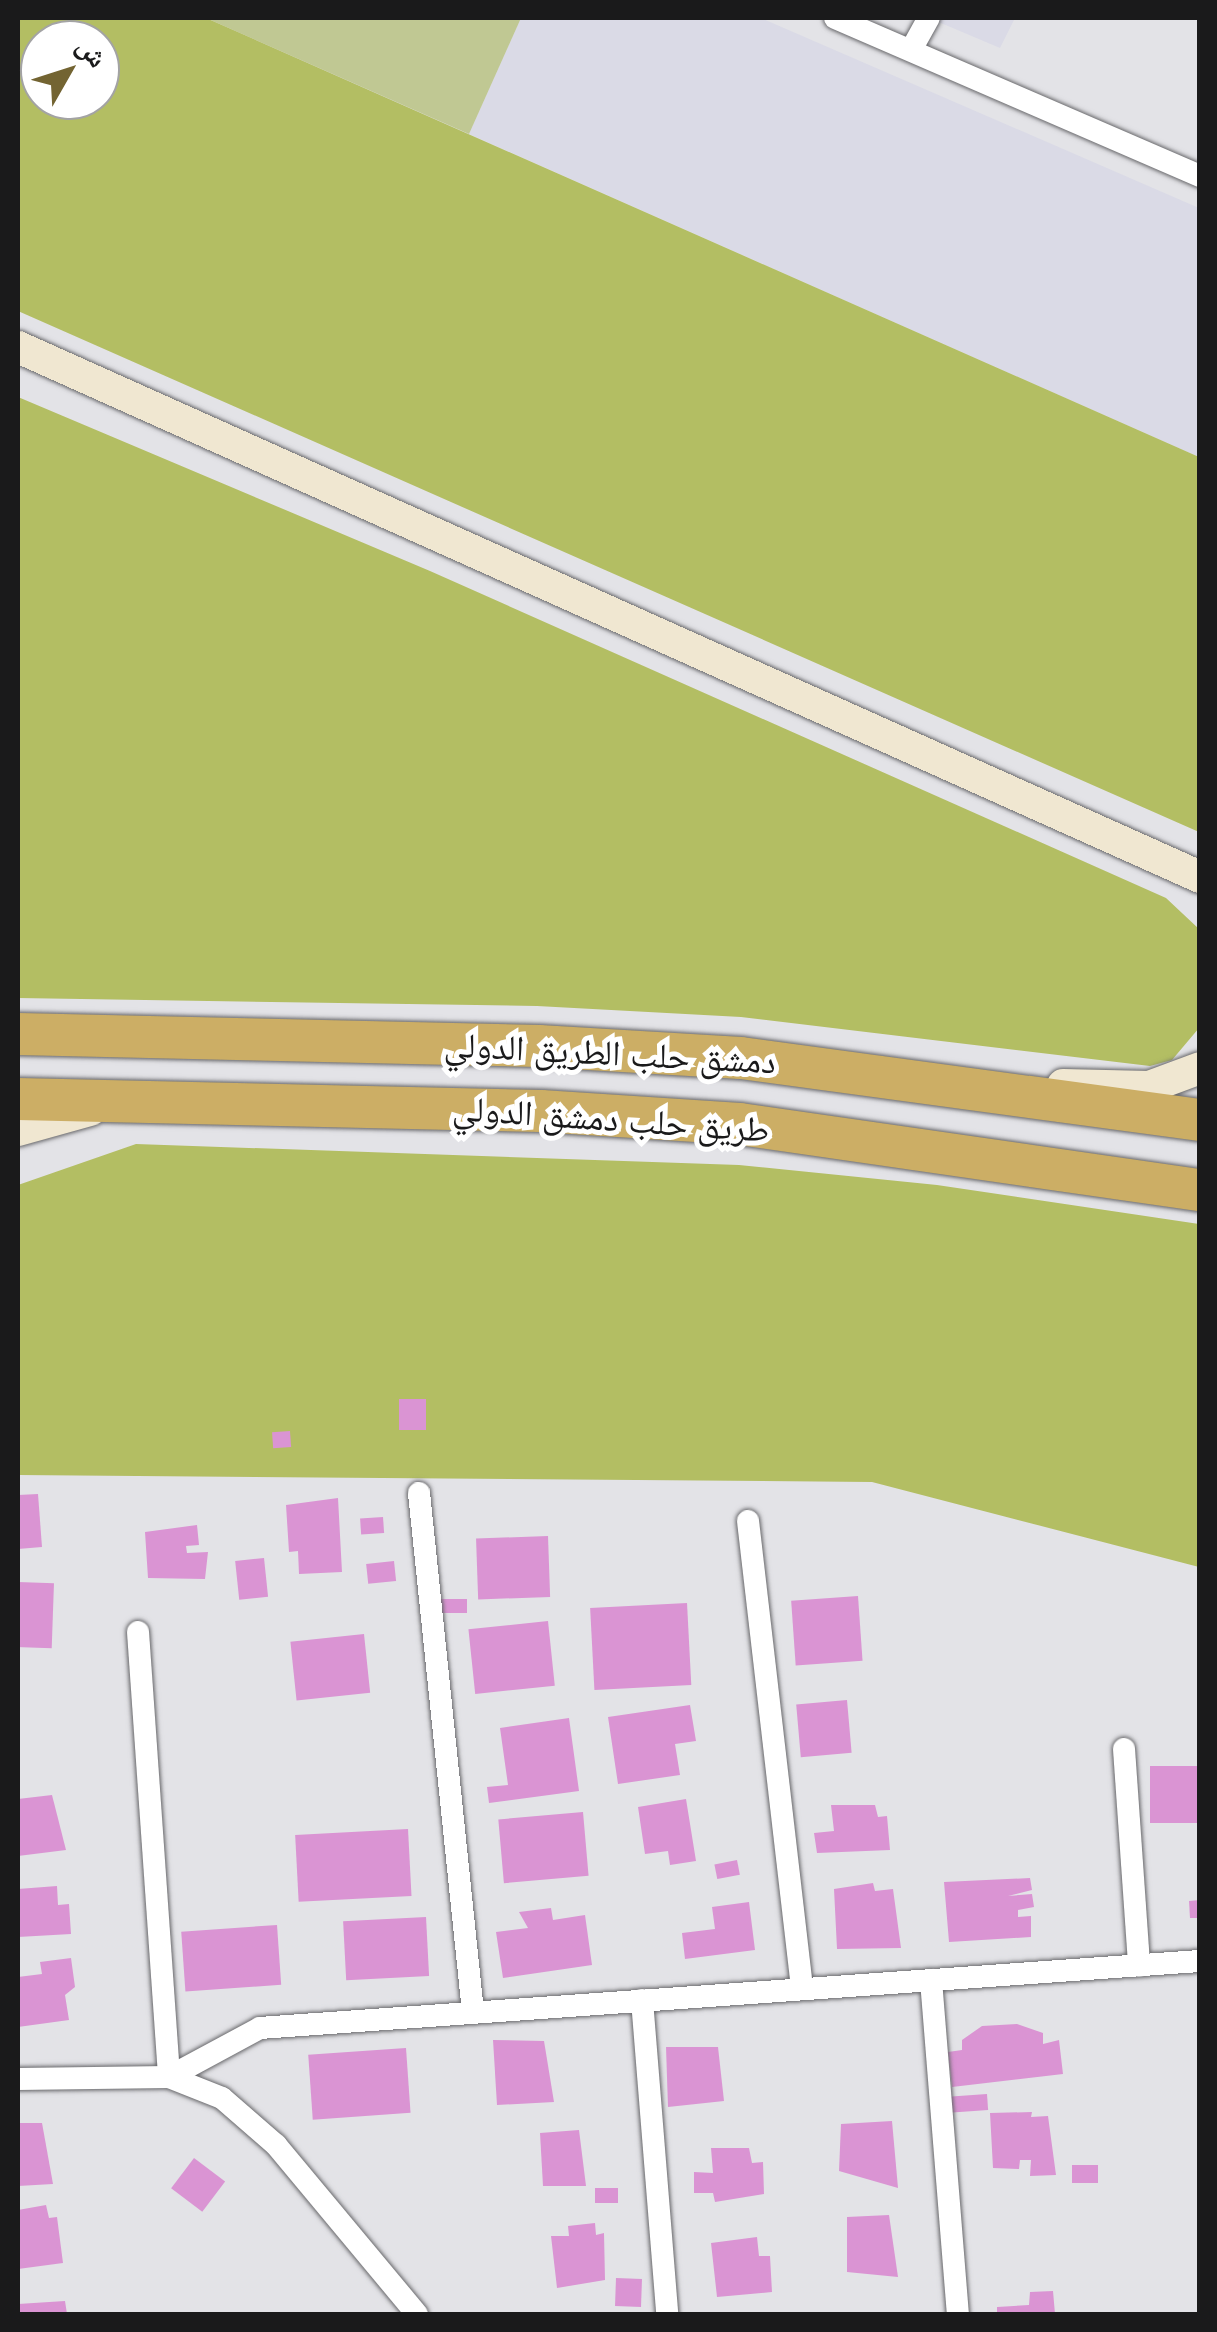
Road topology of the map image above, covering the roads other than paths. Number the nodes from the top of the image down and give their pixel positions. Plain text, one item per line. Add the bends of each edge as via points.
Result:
1 (836, 18) edge
2 (929, 18) edge
3 (911, 50) junction
4 (1200, 176) edge
5 (18, 347) edge
6 (1196, 876) edge
7 (18, 1034) edge
8 (1200, 1068) edge
9 (951, 1083) junction
10 (134, 1098) junction
11 (18, 1099) edge
12 (1200, 1120) edge
13 (18, 1130) edge
14 (1200, 1190) edge
15 (419, 1493) dead end
16 (748, 1521) dead end
17 (138, 1632) dead end
18 (1124, 1749) dead end
19 (1200, 1961) edge
20 (1138, 1965) junction
21 (931, 1980) junction
22 (802, 1989) junction
23 (642, 2000) junction
24 (473, 2012) junction
25 (169, 2077) junction
26 (18, 2079) edge
27 (417, 2314) edge
28 (666, 2314) edge
29 (958, 2314) edge

1 - 3 street
2 - 3 street
3 - 4 street
5 - 6 main road
7 - 9 highway, دمشق حلب الطريق الدولي via 539,1046 741,1058
8 - 9 main road via 1150,1087
9 - 12 highway, دمشق حلب الطريق الدولي
10 - 11 highway, طريق حلب دمشق الدولي
10 - 13 main road
10 - 14 highway, طريق حلب دمشق الدولي via 740,1124
15 - 24 street
16 - 22 street
17 - 25 street
18 - 20 street
19 - 20 street
20 - 21 street
21 - 22 street
21 - 29 street
22 - 23 street
23 - 24 street
23 - 28 street
24 - 25 street via 260,2028
25 - 26 street
25 - 27 street via 222,2098 276,2145

